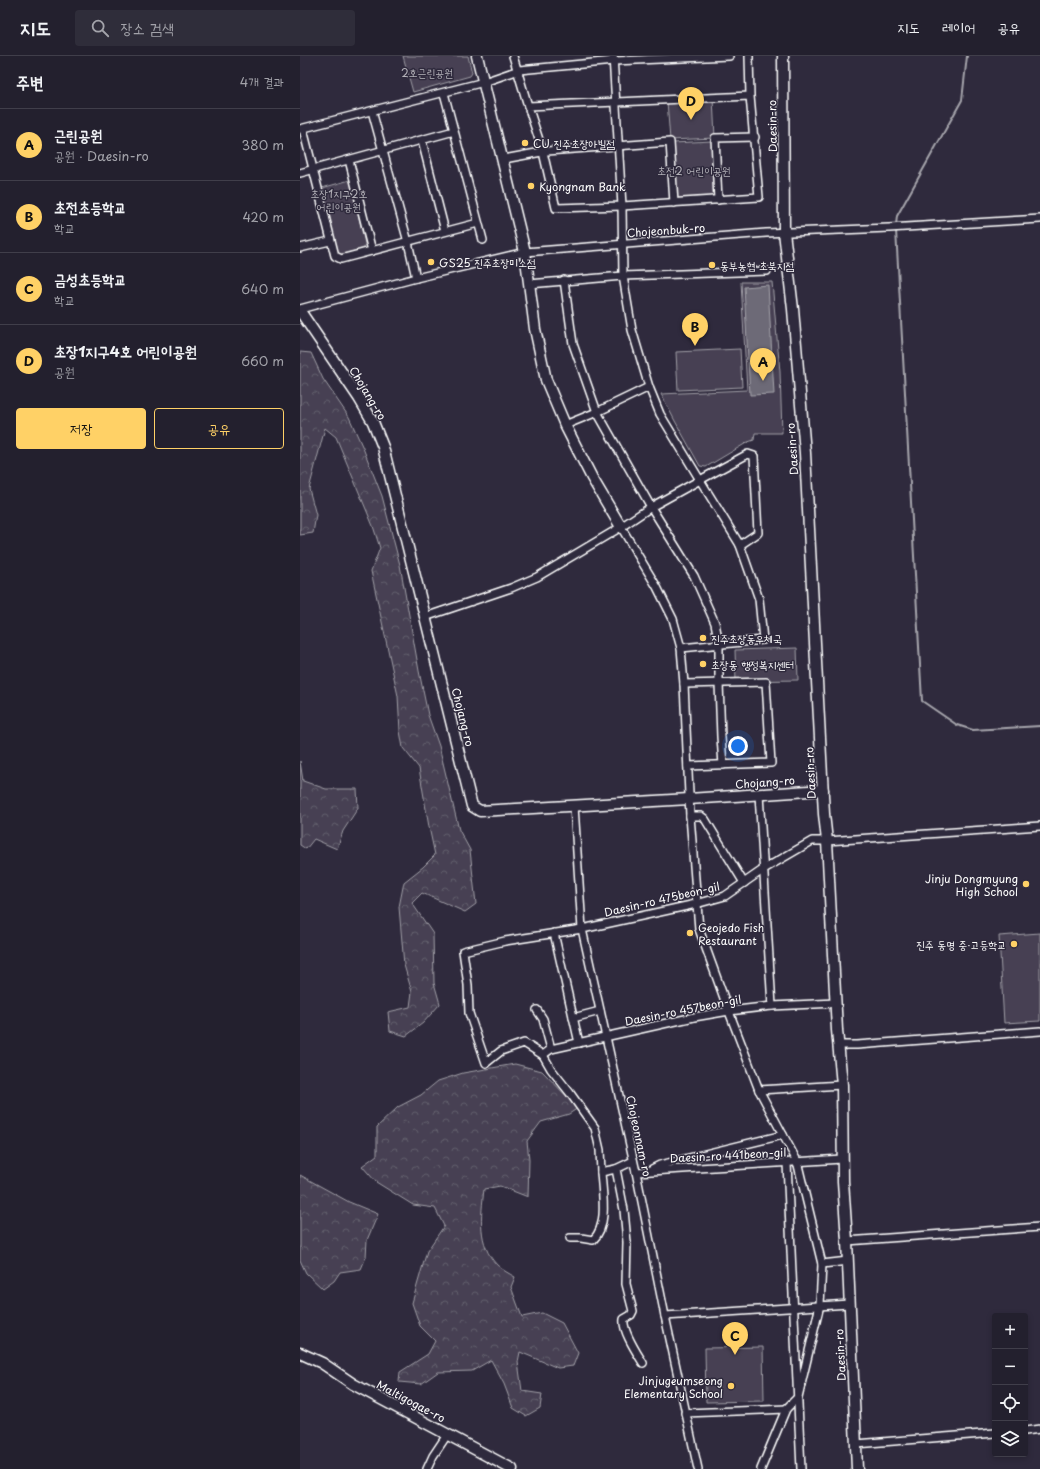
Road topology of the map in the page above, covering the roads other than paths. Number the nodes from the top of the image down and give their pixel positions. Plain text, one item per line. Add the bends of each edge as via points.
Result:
1 (477, 56) edge
2 (514, 56) edge
3 (713, 56) edge
4 (730, 56) edge
5 (749, 56) edge
6 (783, 56) edge
7 (613, 58) edge
8 (519, 70) junction
9 (484, 82) junction
10 (444, 92) junction
11 (750, 96) junction
12 (615, 103) junction
13 (528, 106) junction
14 (372, 111) junction
15 (301, 129) edge
16 (454, 131) junction
17 (755, 137) junction
18 (422, 141) junction
19 (618, 145) junction
20 (382, 152) junction
21 (543, 152) junction
22 (504, 159) junction
23 (349, 160) junction
24 (313, 170) junction
25 (300, 173) edge
26 (718, 200) junction
27 (674, 203) junction
28 (622, 206) junction
29 (1040, 219) edge
30 (478, 223) junction
31 (445, 231) junction
32 (784, 232) junction
33 (330, 240) junction
34 (482, 240) dead end
35 (408, 242) junction
36 (624, 244) junction
37 (300, 248) edge
38 (372, 251) junction
39 (525, 252) junction
40 (767, 271) dead end
41 (623, 276) junction
42 (416, 278) junction
43 (564, 280) junction
44 (529, 284) junction
45 (300, 310) edge
46 (649, 388) junction
47 (597, 412) junction
48 (565, 425) junction
49 (700, 480) junction
50 (651, 507) junction
51 (621, 527) junction
52 (740, 545) junction
53 (425, 617) junction
54 (719, 644) junction
55 (681, 648) junction
56 (719, 683) junction
57 (684, 684) junction
58 (723, 765) junction
59 (688, 766) junction
60 (823, 790) junction
61 (759, 794) junction
62 (689, 799) junction
63 (574, 806) junction
64 (690, 816) junction
65 (1040, 826) edge
66 (827, 842) junction
67 (764, 869) junction
68 (744, 883) junction
69 (696, 904) junction
70 (582, 929) junction
71 (554, 933) junction
72 (836, 1003) junction
73 (772, 1006) junction
74 (536, 1010) dead end
75 (600, 1011) junction
76 (729, 1011) junction
77 (573, 1018) junction
78 (1040, 1031) edge
79 (606, 1036) junction
80 (579, 1043) junction
81 (839, 1045) junction
82 (551, 1049) junction
83 (544, 1056) junction
84 (842, 1085) junction
85 (759, 1090) junction
86 (783, 1134) junction
87 (842, 1158) junction
88 (797, 1161) junction
89 (633, 1162) junction
90 (787, 1162) junction
91 (616, 1169) junction
92 (651, 1171) junction
93 (601, 1172) junction
94 (636, 1172) junction
95 (1040, 1227) edge
96 (570, 1238) dead end
97 (847, 1241) junction
98 (848, 1262) junction
99 (822, 1264) junction
100 (849, 1304) junction
101 (820, 1305) junction
102 (794, 1308) junction
103 (664, 1316) junction
104 (300, 1353) edge
105 (643, 1363) dead end
106 (798, 1397) junction
107 (786, 1410) junction
108 (685, 1413) junction
109 (1040, 1429) edge
110 (1028, 1430) edge
111 (992, 1433) edge
112 (447, 1435) junction
113 (856, 1444) junction
114 (427, 1469) edge
115 (512, 1469) edge
116 (698, 1469) edge
117 (762, 1469) edge
118 (801, 1469) edge
119 (857, 1469) edge

1 - 9 street
2 - 8 street
3 - 4 street
3 - 7 street
5 - 11 street
6 - 32 street, Daesin-ro
7 - 8 street
7 - 12 street
8 - 9 street
8 - 13 street
9 - 10 street
9 - 22 street
10 - 14 street
10 - 16 street
11 - 12 street
11 - 17 street
12 - 13 street
12 - 19 street
13 - 21 street
14 - 15 street
14 - 20 street
15 - 24 street
16 - 18 street
16 - 30 street
17 - 26 street via 715,138
17 - 26 street via 759,198
18 - 20 street
18 - 31 street
19 - 21 street
19 - 27 street via 670,142
19 - 28 street
20 - 23 street
20 - 35 street
21 - 22 street
21 - 28 street via 556,208
22 - 39 street
23 - 24 street
23 - 38 street
24 - 25 street
24 - 33 street
26 - 27 street
27 - 28 street
28 - 36 street
29 - 32 street, Chojeonbuk-ro
30 - 31 street
30 - 34 street
31 - 35 street
32 - 36 street, Chojeonbuk-ro
32 - 60 street, Daesin-ro via 805,453
33 - 37 street
33 - 38 street via 335,256 341,259
35 - 38 street
35 - 42 street
36 - 39 street, Chojeonbuk-ro
36 - 41 street
39 - 42 street, Chojeonbuk-ro
39 - 44 street
40 - 41 street
41 - 43 street
41 - 46 street via 632,330
42 - 45 street, Chojeonbuk-ro
43 - 44 street
43 - 47 street via 573,344
44 - 48 street via 546,380
45 - 53 street, Chojang-ro via 373,422 383,447
46 - 47 street
46 - 49 street via 660,414
47 - 48 street
47 - 50 street
48 - 51 street
49 - 50 street
49 - 52 street
49 - 52 street via 748,454 754,456 758,533
50 - 51 street
50 - 54 street via 694,576 715,623
51 - 53 street via 537,577
51 - 55 street via 674,619
52 - 54 street via 759,599 763,640
53 - 63 street, Chojang-ro via 472,806 480,811
54 - 55 street
54 - 56 street
55 - 57 street
56 - 57 street
56 - 58 street
56 - 58 street via 766,682 771,763
57 - 59 street
58 - 59 street
59 - 62 street
60 - 61 street, Chojang-ro
60 - 66 street, Daesin-ro
61 - 62 street, Chojang-ro
61 - 67 street
62 - 63 street, Chojang-ro
62 - 64 street
63 - 70 street, Chojeonnam-ro
64 - 68 street via 701,816 704,819
64 - 69 street
65 - 66 street
66 - 67 street, Daesin-ro 475beon-gil via 812,841
66 - 72 street, Daesin-ro
67 - 68 street, Daesin-ro 475beon-gil
67 - 73 street
68 - 69 street, Daesin-ro 475beon-gil via 725,896
69 - 70 street, Daesin-ro 475beon-gil
69 - 76 street via 699,928
70 - 71 street, Daesin-ro 475beon-gil
70 - 75 street, Chojeonnam-ro
71 - 77 street
71 - 83 street, Daesin-ro 475beon-gil via 463,950 469,1013 486,1063 501,1051 524,1043
72 - 73 street, Daesin-ro 457beon-gil
72 - 81 street, Daesin-ro
73 - 76 street, Daesin-ro 457beon-gil
74 - 82 street via 543,1019
75 - 77 street
75 - 79 street, Chojeonnam-ro
76 - 79 street, Daesin-ro 457beon-gil
76 - 85 street
77 - 80 street
78 - 81 street
79 - 80 street, Daesin-ro 457beon-gil
79 - 89 street, Chojeonnam-ro
80 - 82 street, Daesin-ro 457beon-gil
81 - 84 street, Daesin-ro
82 - 83 street
83 - 93 street via 555,1075 595,1128
84 - 85 street
84 - 87 street, Daesin-ro
85 - 86 street
86 - 88 street
86 - 92 street via 660,1165
87 - 88 street, Daesin-ro 441beon-gil
87 - 97 street, Daesin-ro
88 - 90 street, Daesin-ro 441beon-gil
88 - 99 street, Daesin-ro 441beon-gil
89 - 91 street
89 - 94 street, Chojeonnam-ro
90 - 92 street, Daesin-ro 441beon-gil
90 - 102 street
91 - 93 street
91 - 105 street via 626,1230 626,1284 633,1311 624,1319 624,1325 626,1334
92 - 94 street, Daesin-ro 441beon-gil
93 - 96 street via 602,1226 593,1240
94 - 103 street, Chojeonnam-ro
95 - 97 street
97 - 98 street, Daesin-ro
98 - 99 street
98 - 100 street, Daesin-ro
99 - 101 street
100 - 101 street
100 - 113 street, Daesin-ro
101 - 102 street
101 - 106 street
102 - 103 street
102 - 106 street
103 - 108 street, Chojeonnam-ro
104 - 112 street, Maltigogae-ro
106 - 107 street
106 - 118 street
107 - 108 street
107 - 117 street
108 - 116 street, Chojeonnam-ro
109 - 110 street
111 - 113 street
112 - 114 street
112 - 115 street, Maltigogae-ro
113 - 119 street, Daesin-ro

